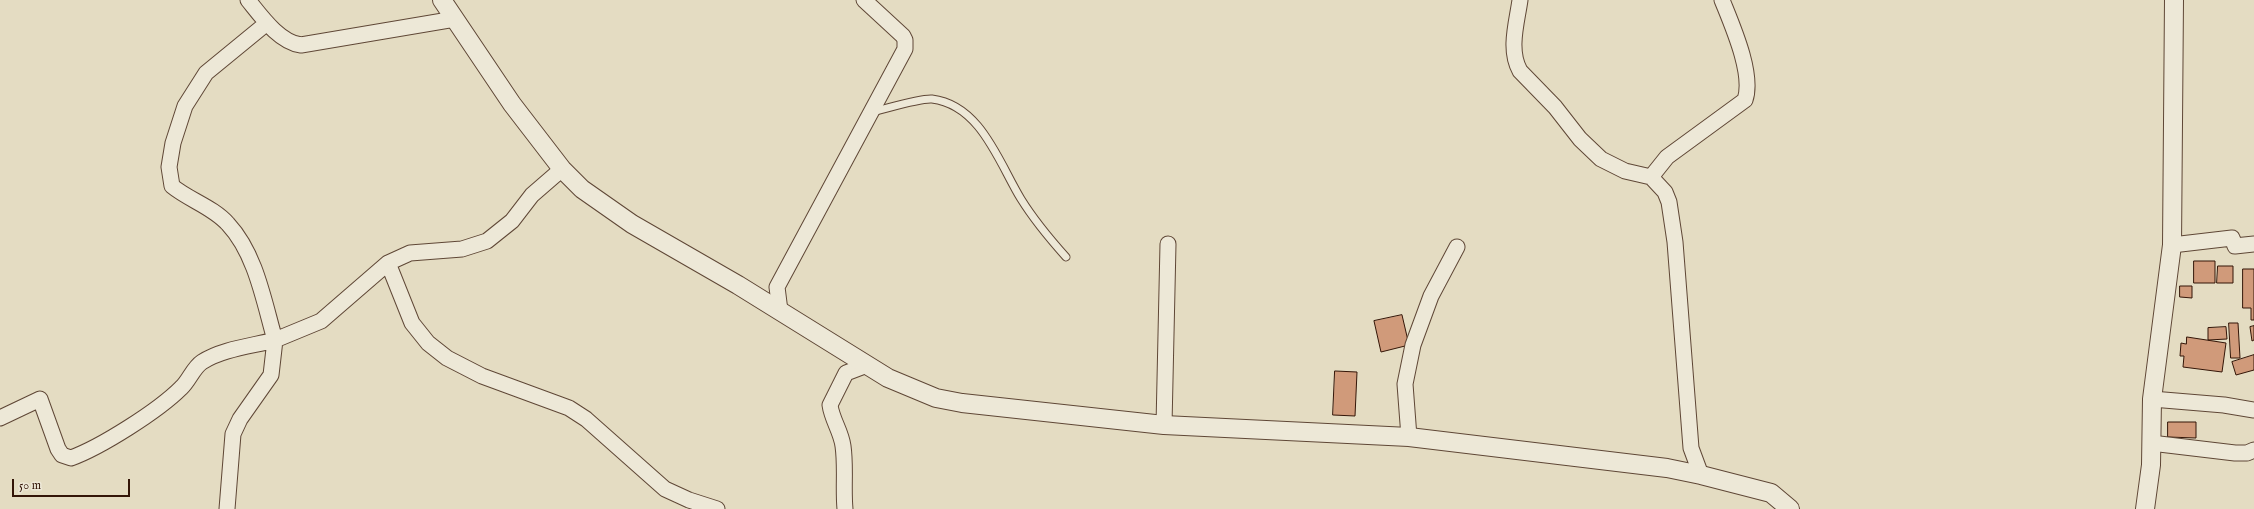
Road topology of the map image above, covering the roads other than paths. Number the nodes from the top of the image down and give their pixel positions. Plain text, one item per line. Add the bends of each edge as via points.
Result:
1 (248, 0) edge
2 (442, 0) edge
3 (864, 0) edge
4 (1520, 0) edge
5 (1722, 0) edge
6 (2174, 0) edge
7 (455, 18) junction
8 (267, 23) junction
9 (870, 112) junction
10 (562, 169) junction
11 (1651, 177) junction
12 (1168, 244) dead end
13 (2254, 244) edge
14 (2172, 245) junction
15 (1457, 247) dead end
16 (1066, 257) dead end
17 (388, 263) junction
18 (780, 311) junction
19 (275, 340) junction
20 (866, 365) junction
21 (2152, 399) junction
22 (2254, 410) edge
23 (0, 418) edge
24 (1164, 424) junction
25 (1409, 437) junction
26 (2151, 443) junction
27 (2254, 450) edge
28 (1701, 474) junction
29 (227, 509) edge
30 (717, 509) edge
31 (845, 509) edge
32 (1790, 509) edge
33 (2145, 509) edge

1 - 8 street
2 - 7 street
3 - 9 street via 906,40
4 - 11 street via 1514,52 1516,64 1526,80 1555,107 1601,159 1625,171
5 - 11 street via 1732,24 1748,80 1745,100 1667,157
6 - 14 street
7 - 8 street via 301,45 289,41
7 - 10 street via 512,104
8 - 19 street via 206,73 185,106 173,143 169,167 172,186 228,223 243,246 255,274
9 - 16 lane via 931,99 951,105 970,116 994,149 1042,230
9 - 18 street via 777,287
10 - 17 street via 532,195 512,221 487,241 462,249 410,254
10 - 18 street via 582,189 632,224
11 - 28 street via 1665,192 1673,220 1691,448
12 - 24 street
13 - 14 street via 2236,246 2232,238
14 - 21 street
15 - 25 street via 1431,296 1413,345 1405,384
17 - 19 street via 321,321
17 - 30 street via 412,323 428,343 447,358 482,376 569,408 592,424 665,489
18 - 20 street
19 - 23 street via 215,355 201,363 181,388 129,427 71,458 62,455 58,449 40,399
19 - 29 street via 271,375 240,419 233,434
20 - 24 street via 911,389 956,402
20 - 31 street via 846,374 830,405 843,445
21 - 22 street
21 - 26 street
24 - 25 street
25 - 28 street
26 - 27 street via 2234,453
26 - 33 street
28 - 32 street via 1771,493

